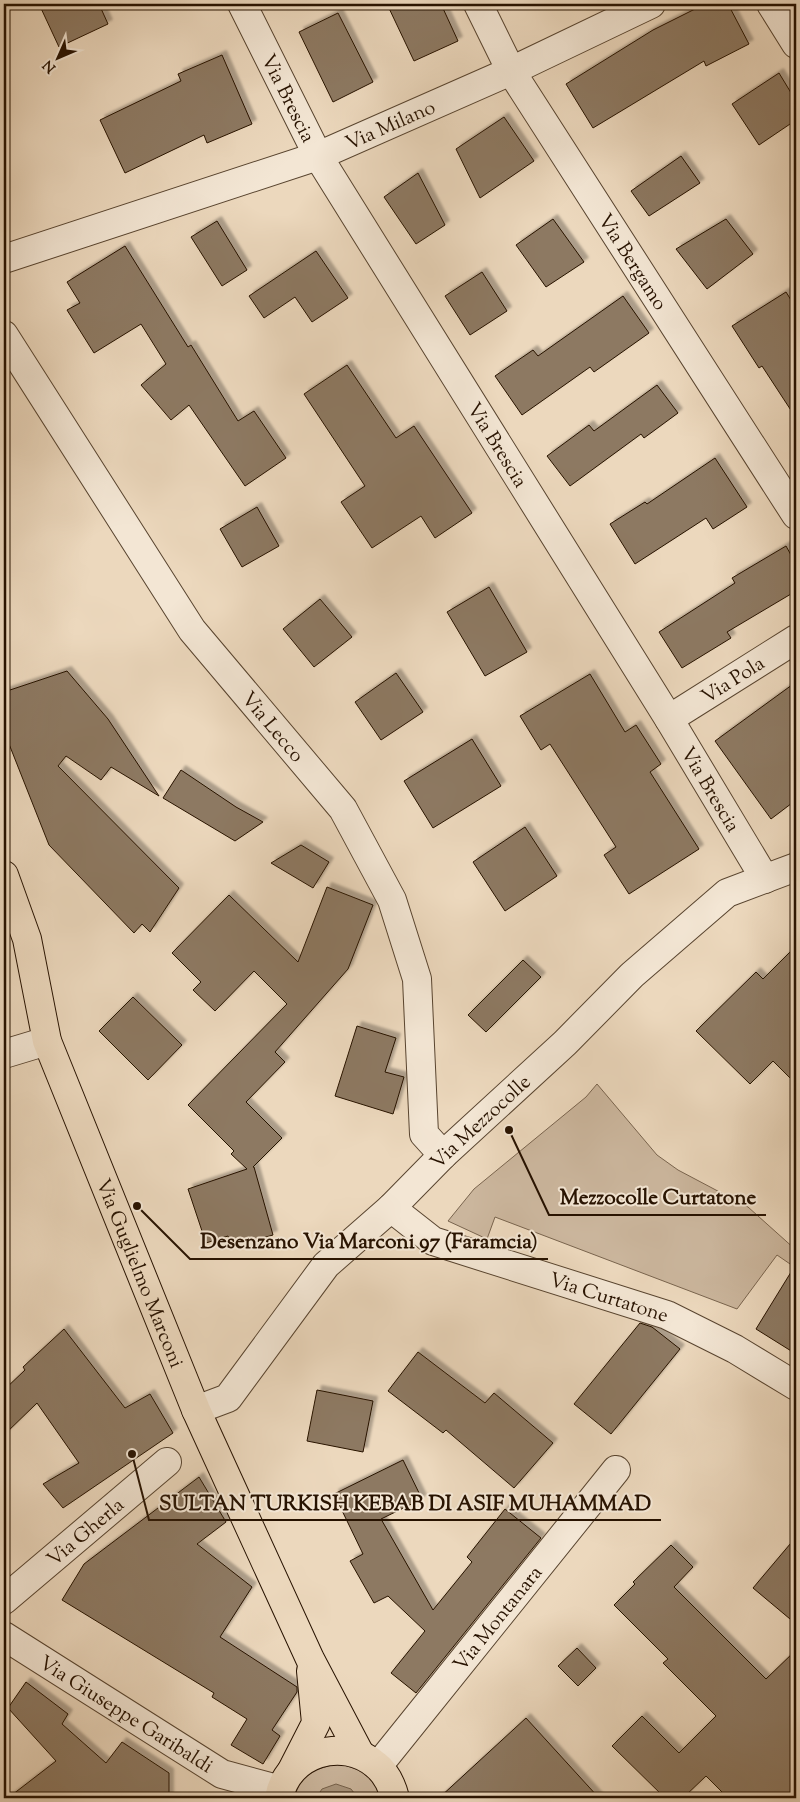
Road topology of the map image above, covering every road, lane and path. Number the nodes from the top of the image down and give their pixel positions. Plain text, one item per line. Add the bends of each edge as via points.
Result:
1 (242, 4) edge
2 (478, 4) edge
3 (651, 4) edge
4 (771, 4) edge
5 (796, 44) edge
6 (511, 71) junction
7 (318, 156) junction
8 (4, 259) edge
9 (4, 335) edge
10 (796, 514) edge
11 (796, 639) edge
12 (669, 719) junction
13 (796, 867) edge
14 (4, 875) edge
15 (766, 880) junction
16 (47, 1041) junction
17 (4, 1054) edge
18 (443, 1154) junction
19 (391, 1208) junction
20 (796, 1386) edge
21 (196, 1410) junction
22 (167, 1462) dead end
23 (616, 1470) dead end
24 (4, 1600) edge
25 (4, 1636) edge
26 (310, 1660) junction
27 (369, 1760) junction
28 (284, 1786) edge
29 (395, 1798) edge

1 - 7 street, Via Brescia
2 - 6 street, Via Bergamo
3 - 6 street, Via Milano
4 - 5 street
6 - 7 street, Via Milano
6 - 10 street, Via Bergamo
7 - 8 street, Via Milano
7 - 12 street, Via Brescia
9 - 18 street, Via Lecco via 192,630 343,809 388,892 417,979 424,1134
11 - 12 street, Via Pola
12 - 15 street, Via Brescia
13 - 15 street, Via Mezzocolle
14 - 16 main road, Via Guglielmo Marconi via 27,939
15 - 18 street, Via Mezzocolle via 727,893 632,975 565,1043
16 - 17 street
16 - 21 main road, Via Guglielmo Marconi
18 - 19 street, Via Mezzocolle
19 - 20 street, Via Curtatone via 433,1241 667,1315 734,1348
19 - 21 street, Via Mezzocolle via 326,1265 228,1398
21 - 26 main road, Via Guglielmo Marconi
22 - 24 street, Via Gherla
23 - 27 street, Via Montanara
25 - 28 street, Via Giuseppe Garibaldi via 222,1774
26 - 27 main road, Via Guglielmo Marconi
26 - 28 main road, Via Guglielmo Marconi via 316,1723
27 - 28 main road via 342,1750 323,1751 306,1758
27 - 29 main road, Via Guglielmo Marconi via 386,1776

